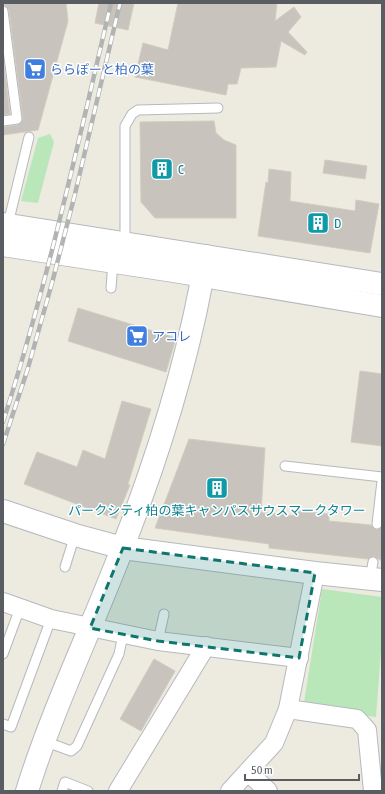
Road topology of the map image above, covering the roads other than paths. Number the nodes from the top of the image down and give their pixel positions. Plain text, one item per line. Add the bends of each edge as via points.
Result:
1 (3, 11) edge
2 (218, 108) dead end
3 (3, 121) edge
4 (30, 137) dead end
5 (5, 224) edge
6 (3, 245) edge
7 (119, 252) junction
8 (205, 266) junction
9 (382, 284) edge
10 (110, 288) dead end
11 (382, 306) edge
12 (285, 466) dead end
13 (382, 477) edge
14 (382, 481) edge
15 (3, 511) edge
16 (377, 524) dead end
17 (75, 535) junction
18 (123, 548) junction
19 (65, 567) dead end
20 (315, 573) junction
21 (375, 574) edge
22 (3, 602) edge
23 (20, 608) junction
24 (164, 614) dead end
25 (51, 619) junction
26 (90, 628) junction
27 (124, 635) junction
28 (158, 642) junction
29 (206, 646) junction
30 (3, 654) edge
31 (298, 658) junction
32 (288, 709) junction
33 (3, 724) edge
34 (44, 741) junction
35 (248, 772) junction
36 (265, 790) edge
37 (27, 791) edge
38 (62, 791) edge
39 (88, 791) edge
40 (118, 791) edge
41 (230, 791) edge
42 (373, 791) edge

1 - 3 lane via 17,119
2 - 7 lane via 138,110 132,114 125,126
4 - 5 lane
5 - 7 street
6 - 7 street
7 - 8 street
7 - 10 lane
8 - 9 street
8 - 11 street
8 - 18 street via 177,390
12 - 13 lane
14 - 16 lane
15 - 17 street
17 - 18 street
17 - 19 lane
18 - 20 street
18 - 26 street
20 - 21 street
20 - 31 street
22 - 23 street
23 - 25 street
23 - 30 lane
24 - 28 lane
25 - 26 street
25 - 33 lane via 11,727
26 - 27 street
26 - 34 street
27 - 28 street
27 - 34 lane via 119,654 77,746 71,751
28 - 29 street
29 - 31 street
29 - 40 street
31 - 32 street
32 - 35 street via 274,743
32 - 42 street via 357,719 367,730
34 - 37 street
35 - 36 street
35 - 41 street
38 - 39 lane via 65,782

